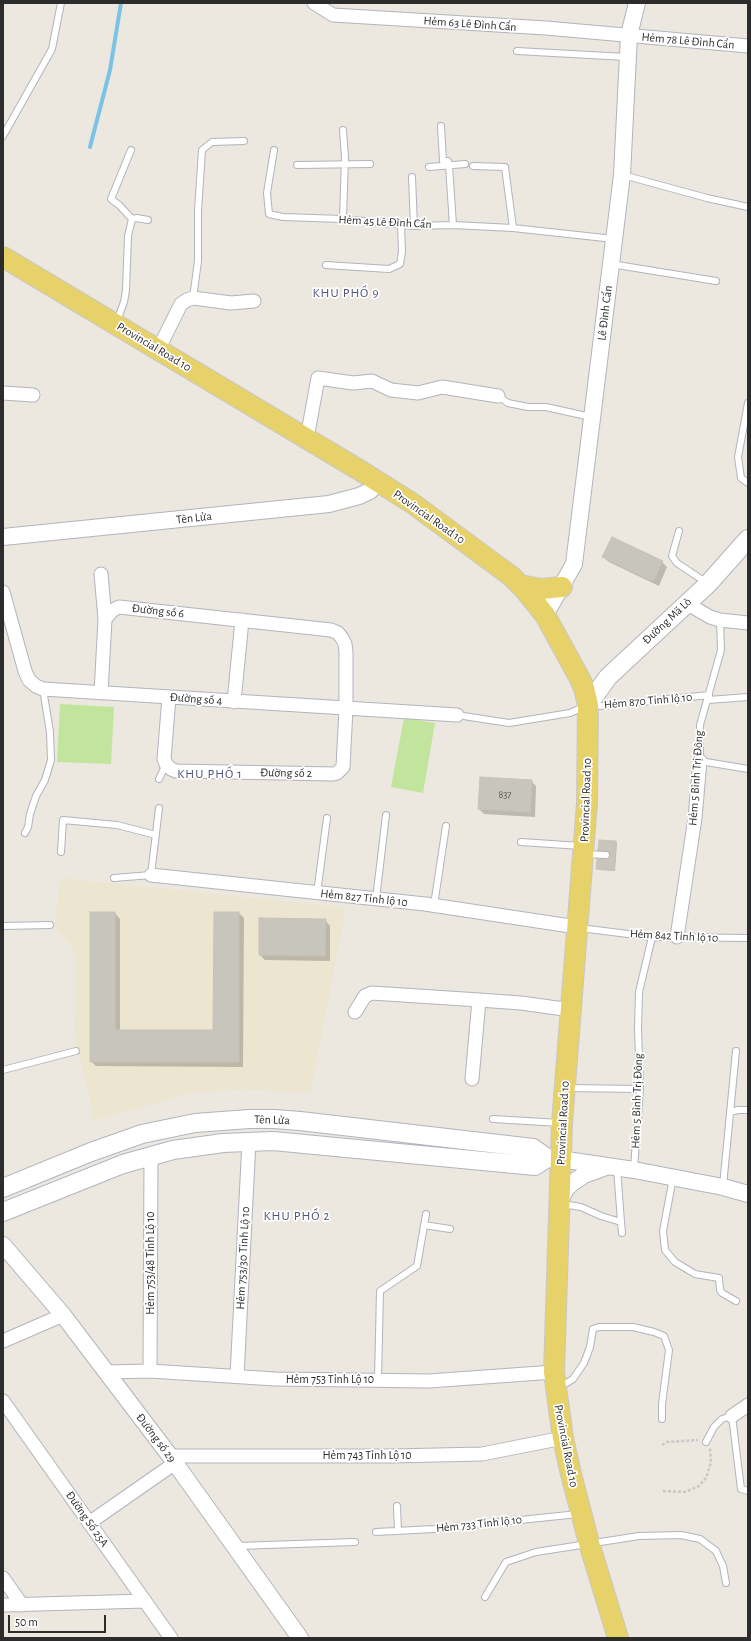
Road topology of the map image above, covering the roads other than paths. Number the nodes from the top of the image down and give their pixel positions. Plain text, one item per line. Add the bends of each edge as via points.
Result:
1 (62, 3) edge
2 (314, 3) edge
3 (637, 3) edge
4 (629, 36) junction
5 (748, 46) edge
6 (517, 51) dead end
7 (628, 57) junction
8 (441, 126) dead end
9 (343, 130) dead end
10 (3, 136) edge
11 (244, 141) dead end
12 (131, 150) dead end
13 (274, 150) dead end
14 (344, 164) junction
15 (370, 164) dead end
16 (465, 164) dead end
17 (297, 165) dead end
18 (449, 166) junction
19 (474, 166) dead end
20 (429, 167) dead end
21 (622, 175) junction
22 (412, 177) dead end
23 (748, 207) edge
24 (132, 219) junction
25 (343, 219) junction
26 (148, 220) dead end
27 (453, 224) junction
28 (401, 225) junction
29 (414, 226) junction
30 (513, 228) junction
31 (614, 239) junction
32 (3, 257) edge
33 (611, 264) junction
34 (326, 265) dead end
35 (716, 280) dead end
36 (193, 298) junction
37 (254, 301) dead end
38 (116, 325) junction
39 (158, 350) junction
40 (3, 393) edge
41 (33, 395) dead end
42 (498, 396) joint
43 (748, 403) edge
44 (592, 417) junction
45 (307, 438) junction
46 (376, 481) junction
47 (748, 484) edge
48 (679, 531) dead end
49 (3, 537) edge
50 (748, 539) edge
51 (101, 574) dead end
52 (708, 584) junction
53 (520, 585) junction
54 (562, 587) junction
55 (3, 592) edge
56 (686, 603) junction
57 (545, 615) junction
58 (105, 619) junction
59 (242, 620) junction
60 (720, 620) junction
61 (748, 623) edge
62 (43, 689) junction
63 (101, 693) junction
64 (169, 697) junction
65 (748, 697) edge
66 (708, 698) junction
67 (234, 702) junction
68 (588, 704) junction
69 (346, 708) junction
70 (457, 715) joint
71 (700, 761) junction
72 (166, 764) junction
73 (748, 769) edge
74 (159, 779) dead end
75 (158, 808) dead end
76 (386, 815) dead end
77 (328, 818) dead end
78 (446, 826) dead end
79 (25, 833) dead end
80 (156, 835) junction
81 (521, 842) dead end
82 (584, 850) junction
83 (61, 852) dead end
84 (606, 855) dead end
85 (151, 875) junction
86 (114, 878) dead end
87 (317, 893) junction
88 (376, 899) junction
89 (434, 906) junction
90 (50, 925) dead end
91 (3, 926) edge
92 (577, 927) junction
93 (652, 937) junction
94 (677, 938) junction
95 (748, 938) edge
96 (479, 1000) junction
97 (570, 1010) junction
98 (355, 1012) dead end
99 (76, 1051) dead end
100 (736, 1051) dead end
101 (3, 1070) edge
102 (472, 1079) dead end
103 (564, 1087) junction
104 (640, 1089) junction
105 (748, 1110) edge
106 (730, 1112) junction
107 (493, 1119) dead end
108 (562, 1123) junction
109 (249, 1141) junction
110 (151, 1156) junction
111 (553, 1159) junction
112 (613, 1167) junction
113 (634, 1170) junction
114 (674, 1178) junction
115 (723, 1187) junction
116 (3, 1188) edge
117 (748, 1194) edge
118 (559, 1203) junction
119 (3, 1212) edge
120 (426, 1214) dead end
121 (621, 1222) junction
122 (424, 1225) junction
123 (450, 1229) dead end
124 (622, 1233) dead end
125 (3, 1245) edge
126 (736, 1301) dead end
127 (63, 1315) junction
128 (3, 1341) edge
129 (150, 1371) junction
130 (105, 1372) junction
131 (237, 1376) junction
132 (378, 1379) junction
133 (555, 1381) junction
134 (3, 1401) edge
135 (748, 1405) edge
136 (732, 1416) junction
137 (662, 1419) dead end
138 (563, 1438) junction
139 (706, 1442) road end
140 (172, 1460) junction
141 (748, 1491) edge
142 (397, 1506) dead end
143 (581, 1513) junction
144 (89, 1522) junction
145 (398, 1531) junction
146 (376, 1532) dead end
147 (356, 1542) dead end
148 (589, 1543) junction
149 (235, 1546) junction
150 (3, 1578) edge
151 (726, 1583) dead end
152 (485, 1598) dead end
153 (145, 1601) junction
154 (3, 1605) edge
155 (22, 1605) junction
156 (171, 1638) edge
157 (300, 1638) edge
158 (618, 1638) edge

1 - 10 lane via 52,49
2 - 4 street, Hẻm 63 Lê Đình Cẩn via 333,15
3 - 4 street, Lê Đình Cẩn
4 - 5 street, Hẻm 78 Lê Đình Cẩn
4 - 7 street, Lê Đình Cẩn
6 - 7 lane
7 - 21 street, Lê Đình Cẩn
8 - 18 lane via 443,161 448,161
9 - 14 lane
11 - 36 lane via 212,142 202,150 198,261
12 - 24 lane via 111,199
13 - 25 lane, Hẻm 45 Lê Đình Cẩn via 268,193 269,214 283,217
14 - 15 lane
14 - 17 lane
14 - 25 lane
16 - 18 lane
18 - 20 lane
18 - 27 lane
19 - 30 lane via 505,167
21 - 23 lane
21 - 31 street, Lê Đình Cẩn
22 - 29 lane
24 - 26 lane
24 - 38 lane via 128,236 126,290
25 - 28 lane, Hẻm 45 Lê Đình Cẩn
27 - 29 lane, Hẻm 45 Lê Đình Cẩn
27 - 30 lane, Hẻm 45 Lê Đình Cẩn
28 - 29 lane, Hẻm 45 Lê Đình Cẩn
28 - 34 lane via 400,264 389,269
30 - 31 lane, Hẻm 45 Lê Đình Cẩn
31 - 33 street, Lê Đình Cẩn
32 - 38 main road, Provincial Road 10
33 - 35 lane
33 - 44 street, Lê Đình Cẩn
36 - 37 street via 231,303
36 - 39 street via 181,304
38 - 39 main road, Provincial Road 10
39 - 45 main road, Provincial Road 10
40 - 41 street
42 - 44 lane via 508,403 546,407
42 - 45 street via 442,387 418,393 391,390 372,381 353,383 318,378
43 - 47 lane via 738,457 741,478
44 - 54 street, Lê Đình Cẩn via 574,564
45 - 46 main road, Provincial Road 10
46 - 49 street, Tên Lửa via 370,491 329,504
46 - 53 main road, Provincial Road 10 via 412,503
48 - 52 lane via 672,556 676,563
50 - 52 main road, Đường Mã Lò
51 - 58 street
52 - 56 main road, Đường Mã Lò
53 - 54 main road via 541,589
53 - 57 main road, Provincial Road 10
54 - 57 street, Lê Đình Cẩn
55 - 62 street via 25,672 29,680
56 - 60 street
56 - 68 main road, Đường Mã Lò via 608,677
57 - 68 main road, Provincial Road 10 via 580,679
58 - 59 street, Đường số 6 via 113,610 125,607
58 - 63 street
59 - 67 street
59 - 69 street, Đường số 6 via 331,630 338,633 345,644 346,652
60 - 61 street
60 - 66 lane, Hẻm 5 Bình Trị Đông via 721,650
62 - 63 street, Đường số 4
62 - 79 lane via 50,732 51,760 45,780 36,796
63 - 64 street, Đường số 4
64 - 67 street, Đường số 4
64 - 72 street via 164,753
65 - 66 lane, Hẻm 870 Tỉnh lộ 10
66 - 68 lane, Hẻm 870 Tỉnh lộ 10 via 604,706
66 - 71 lane, Hẻm 5 Bình Trị Đông via 700,724
67 - 69 street, Đường số 4
68 - 70 lane via 570,713 509,723
68 - 82 main road, Provincial Road 10
69 - 70 street, Đường số 4
69 - 72 street, Đường số 2 via 344,762 337,773 176,771
71 - 73 lane
71 - 94 street, Hẻm 5 Bình Trị Đông via 695,818
72 - 74 lane
75 - 80 lane
76 - 88 lane
77 - 87 lane
78 - 89 lane
80 - 83 lane via 117,825 63,820
80 - 85 lane
81 - 82 lane
82 - 84 lane
82 - 92 main road, Provincial Road 10
85 - 86 lane
85 - 87 street, Hẻm 827 Tỉnh lộ 10
87 - 88 street, Hẻm 827 Tỉnh lộ 10
88 - 89 street, Hẻm 827 Tỉnh lộ 10
89 - 92 street, Hẻm 827 Tỉnh lộ 10
90 - 91 lane
92 - 93 lane, Hẻm 842 Tỉnh lộ 10
92 - 97 main road, Provincial Road 10
93 - 94 lane, Hẻm 842 Tỉnh lộ 10
93 - 104 lane, Hẻm 5 Bình Trị Đông via 639,992
94 - 95 lane, Hẻm 842 Tỉnh lộ 10
96 - 97 street
96 - 98 street via 372,993 365,996
96 - 102 street
97 - 103 main road, Provincial Road 10
99 - 101 lane
100 - 106 lane
103 - 104 lane
103 - 108 main road, Provincial Road 10
104 - 113 lane, Hẻm 5 Bình Trị Đông
105 - 106 lane
106 - 115 lane
107 - 108 lane
108 - 111 main road, Provincial Road 10
109 - 110 main road, Tên Lửa via 198,1146
109 - 111 main road, Tên Lửa via 273,1141 534,1166
109 - 131 street, Hẻm 753/30 Tỉnh Lộ 10
110 - 119 main road, Tên Lửa via 99,1173
110 - 129 street, Hẻm 753/48 Tỉnh Lộ 10
111 - 112 street
111 - 116 main road, Tên Lửa via 533,1148 293,1120 228,1120 195,1123 142,1134
111 - 118 main road, Provincial Road 10
112 - 113 street
112 - 118 street via 594,1170 578,1179 566,1189
112 - 121 lane
113 - 114 street
114 - 115 street
114 - 126 lane via 663,1231 665,1250 675,1262 694,1274 719,1278 722,1293
115 - 117 street
118 - 121 lane via 581,1207
118 - 133 main road, Provincial Road 10
120 - 122 lane
121 - 124 lane
122 - 123 lane
122 - 132 lane via 417,1266 380,1291
125 - 127 street, Đường số 29
127 - 128 street
127 - 130 street, Đường số 29
129 - 130 street, Hẻm 753 Tỉnh Lộ 10
129 - 131 street, Hẻm 753 Tỉnh Lộ 10
130 - 140 street, Đường số 29
131 - 132 street, Hẻm 753 Tỉnh Lộ 10
132 - 133 street, Hẻm 753 Tỉnh Lộ 10
133 - 137 lane via 572,1379 584,1363 593,1329 633,1327 654,1332 664,1336 669,1350
133 - 138 main road, Provincial Road 10
134 - 144 street, Đường Số 25A
135 - 136 street
136 - 139 lane via 722,1419
136 - 141 lane via 741,1489
138 - 140 street, Hẻm 743 Tỉnh Lộ 10 via 482,1454
138 - 143 main road, Provincial Road 10
140 - 144 street
140 - 149 street, Đường số 29
142 - 145 lane
143 - 145 lane, Hẻm 733 Tỉnh lộ 10
143 - 148 main road, Provincial Road 10
144 - 153 street, Đường Số 25A
145 - 146 lane, Hẻm 733 Tỉnh lộ 10
147 - 149 lane
148 - 151 lane via 639,1536 681,1535 700,1539 716,1551 723,1566
148 - 152 lane via 536,1552 506,1562
148 - 158 main road, Provincial Road 10
149 - 157 street, Đường số 29
150 - 155 street
153 - 155 street
153 - 156 street, Đường Số 25A
154 - 155 street

